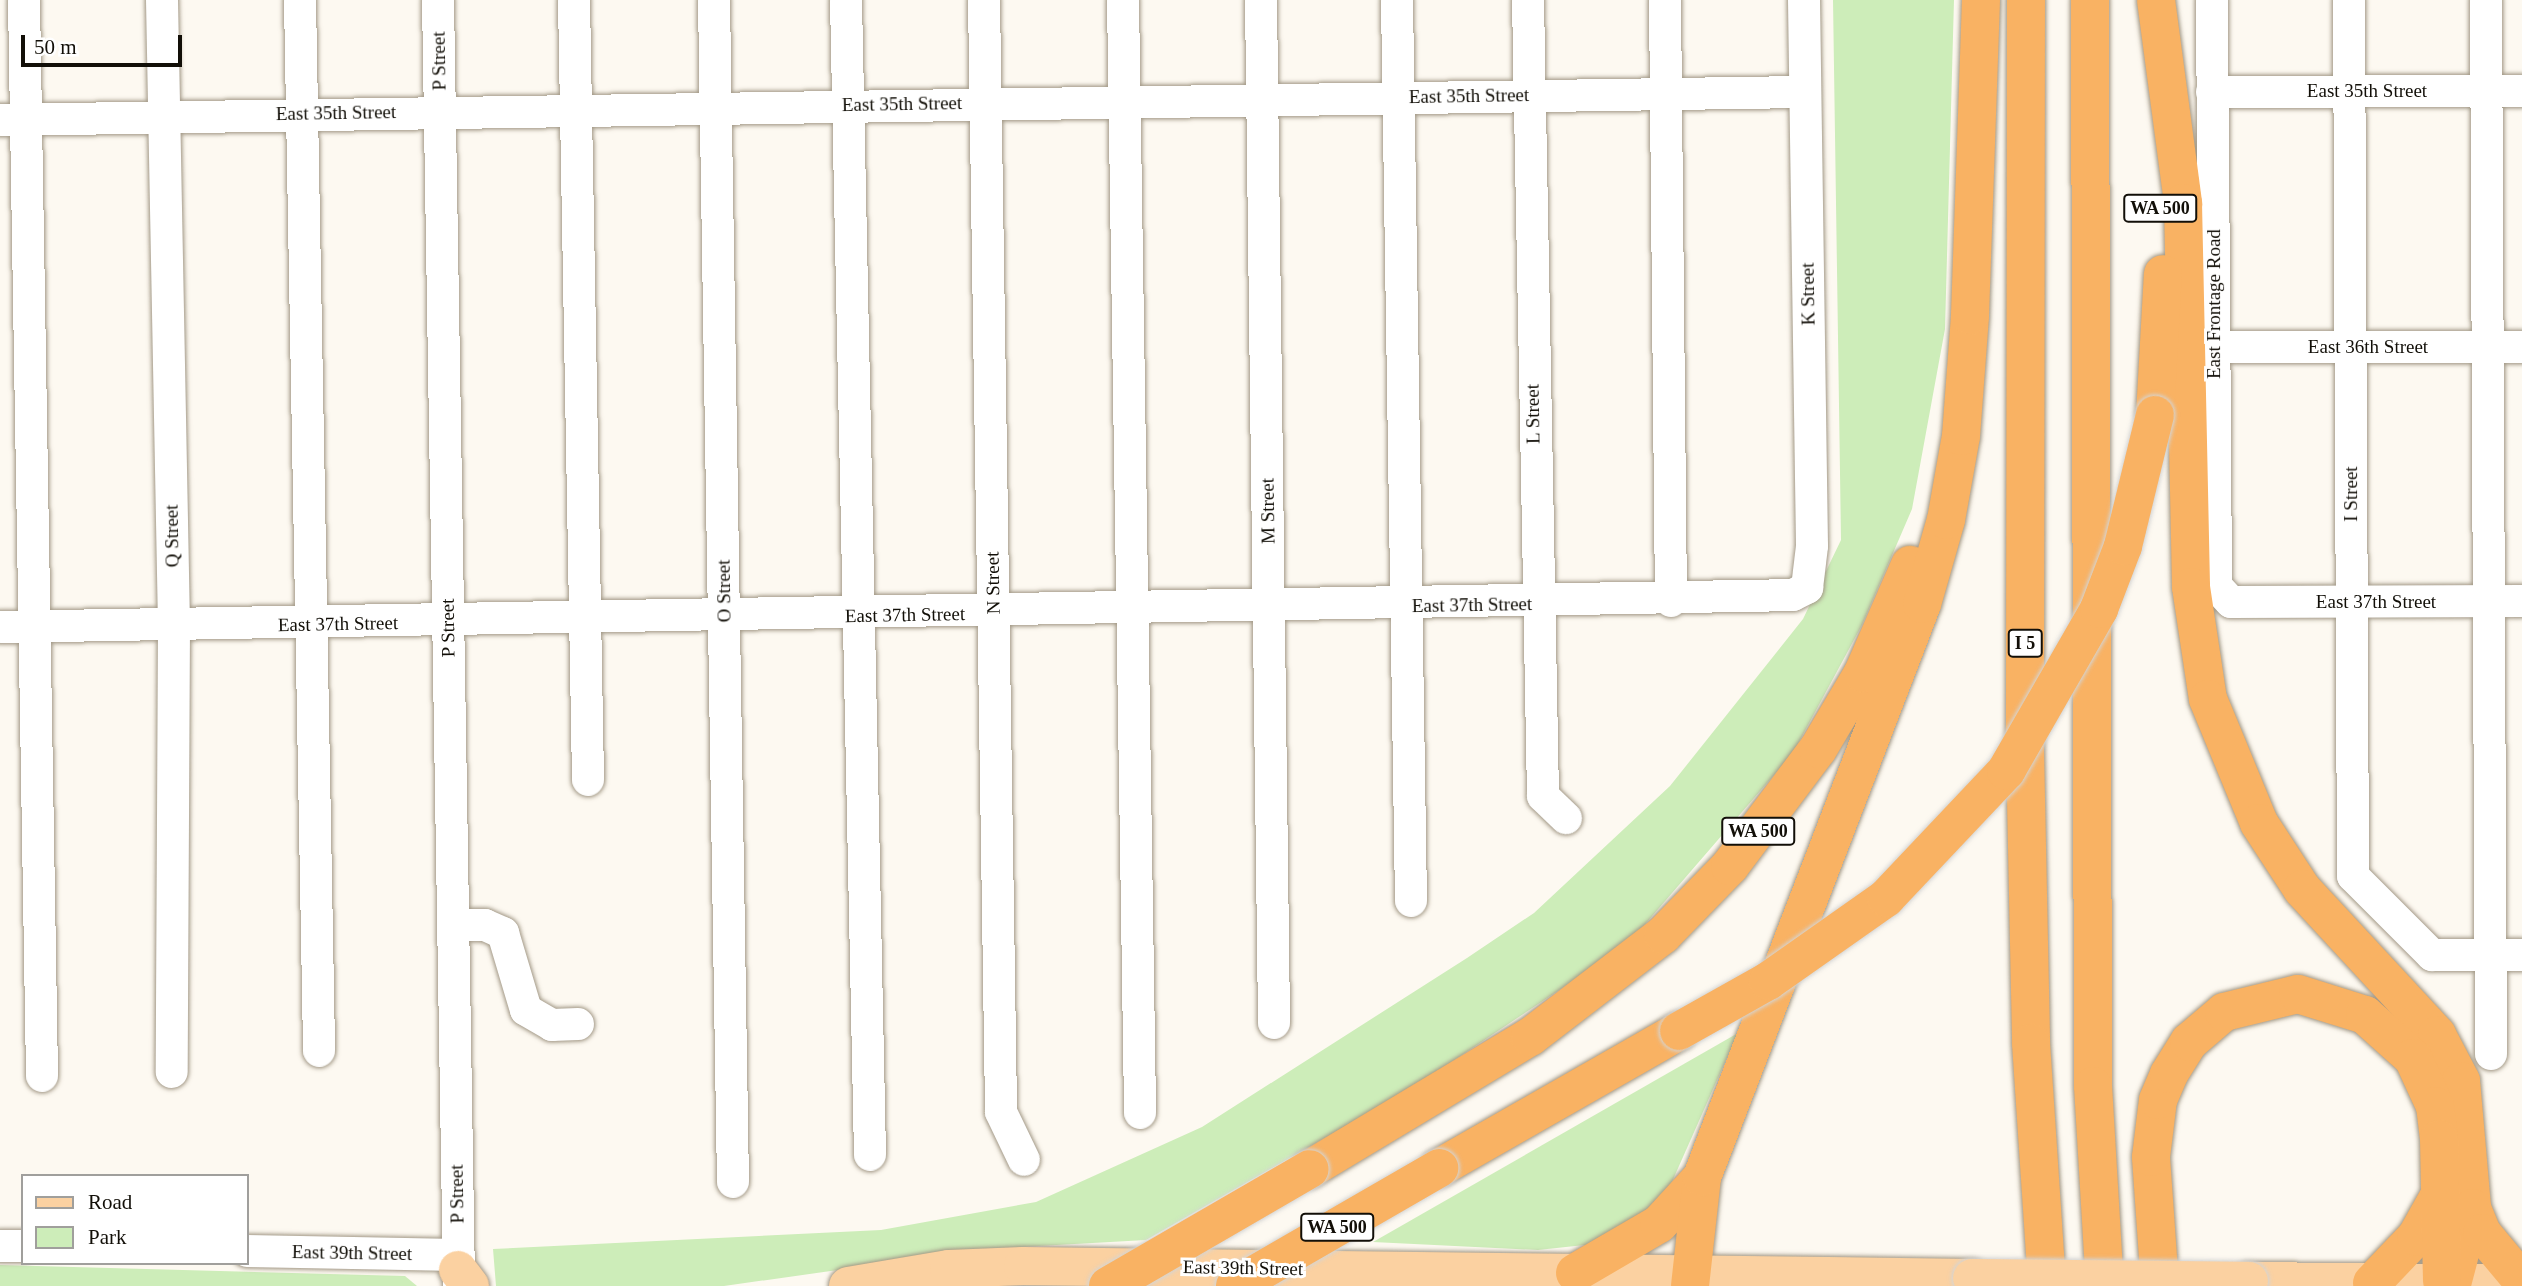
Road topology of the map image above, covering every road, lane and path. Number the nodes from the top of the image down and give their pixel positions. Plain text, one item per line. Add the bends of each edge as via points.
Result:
1 (24, 0) edge
2 (162, 0) edge
3 (300, 0) edge
4 (438, 0) edge
5 (574, 0) edge
6 (714, 0) edge
7 (846, 0) edge
8 (984, 0) edge
9 (1123, 0) edge
10 (1261, 0) edge
11 (1397, 0) edge
12 (1528, 0) edge
13 (1665, 0) edge
14 (1804, 0) edge
15 (1981, 0) edge
16 (2026, 0) edge
17 (2090, 0) edge
18 (2149, 0) edge
19 (2156, 0) edge
20 (2212, 0) edge
21 (2348, 0) edge
22 (2486, 0) edge
23 (2349, 91) junction
24 (2487, 91) junction
25 (2522, 91) edge
26 (1805, 92) junction
27 (2212, 92) junction
28 (1666, 94) junction
29 (1530, 95) junction
30 (1399, 97) junction
31 (1262, 99) junction
32 (1124, 101) junction
33 (986, 103) junction
34 (847, 105) junction
35 (716, 106) junction
36 (576, 109) junction
37 (440, 111) junction
38 (302, 114) junction
39 (164, 116) junction
40 (13, 119) edge
41 (1970, 315) junction
42 (2522, 346) edge
43 (2214, 347) junction
44 (2350, 347) junction
45 (2488, 347) junction
46 (1807, 588) joint
47 (1671, 601) junction
48 (2489, 601) junction
49 (2522, 601) edge
50 (2231, 602) joint
51 (2352, 602) junction
52 (1535, 604) junction
53 (1406, 606) junction
54 (1269, 608) junction
55 (1132, 611) junction
56 (993, 613) junction
57 (855, 616) junction
58 (724, 617) junction
59 (585, 621) junction
60 (448, 623) junction
61 (311, 624) junction
62 (174, 625) junction
63 (0, 627) edge
64 (35, 627) junction
65 (588, 780) dead end
66 (1566, 818) dead end
67 (1411, 901) dead end
68 (453, 925) junction
69 (2506, 955) edge
70 (1274, 1023) dead end
71 (578, 1024) dead end
72 (319, 1051) dead end
73 (2491, 1054) dead end
74 (172, 1072) dead end
75 (42, 1076) dead end
76 (1140, 1113) dead end
77 (870, 1155) dead end
78 (1024, 1160) dead end
79 (1702, 1177) junction
80 (733, 1182) dead end
81 (2455, 1202) junction
82 (0, 1245) edge
83 (21, 1246) edge
84 (248, 1251) edge
85 (1575, 1273) junction
86 (461, 1274) edge
87 (1282, 1277) edge
88 (1690, 1280) edge
89 (2372, 1283) junction
90 (2522, 1283) edge
91 (2447, 1284) edge
92 (848, 1286) edge
93 (1108, 1286) edge
94 (1235, 1286) edge
95 (2047, 1286) edge
96 (2105, 1286) edge
97 (2160, 1286) edge

1 - 40 street
2 - 39 street, Q Street
3 - 38 street
4 - 37 street, P Street
5 - 36 street
6 - 35 street, O Street
7 - 34 street
8 - 33 street, N Street
9 - 32 street
10 - 31 street, M Street
11 - 30 street
12 - 29 street, L Street
13 - 28 street
14 - 26 street, K Street
15 - 41 highway, WA 500
16 - 95 highway, I 5 via 2025,765 2031,1043
17 - 96 highway via 2093,1072
18 - 94 highway, WA 500, bridge via 2163,258 2155,415 2123,546 2099,609 2006,771 1886,898 1768,981
19 - 81 highway via 2183,203 2191,587 2208,699 2254,813 2302,890 2414,1008 2451,1058 2469,1123
20 - 27 street, East Frontage Road
21 - 23 street, I Street
22 - 24 street
23 - 24 street, East 35th Street
23 - 27 street, East 35th Street
23 - 44 street, I Street
24 - 25 street, East 35th Street
24 - 45 street
26 - 28 street, East 35th Street
26 - 46 street, K Street via 1812,546
27 - 43 street, East Frontage Road
28 - 29 street, East 35th Street
28 - 47 street
29 - 30 street, East 35th Street
29 - 52 street, L Street
30 - 31 street, East 35th Street
30 - 53 street
31 - 32 street, East 35th Street
31 - 54 street, M Street
32 - 33 street, East 35th Street
32 - 55 street
33 - 34 street, East 35th Street
33 - 56 street, N Street
34 - 35 street, East 35th Street
34 - 57 street
35 - 36 street, East 35th Street
35 - 58 street, O Street
36 - 37 street, East 35th Street
36 - 59 street
37 - 38 street, East 35th Street
37 - 60 street, P Street
38 - 39 street, East 35th Street
38 - 61 street
39 - 40 street, East 35th Street
39 - 62 street, Q Street
40 - 64 street
41 - 79 highway via 1961,436 1922,604
41 - 93 highway, WA 500, bridge via 1925,529 1863,673 1779,805 1730,866 1606,982 1508,1051
42 - 45 street, East 36th Street
43 - 44 street, East 36th Street
43 - 50 street, East Frontage Road via 2216,586
44 - 45 street, East 36th Street
44 - 51 street, I Street
45 - 48 street
46 - 47 street, East 37th Street via 1772,599
47 - 52 street, East 37th Street
48 - 49 street, East 37th Street
48 - 51 street, East 37th Street
48 - 69 street
50 - 51 street, East 37th Street
51 - 69 street, I Street via 2353,876 2432,955
52 - 53 street, East 37th Street
52 - 66 street, L Street via 1543,796
53 - 54 street, East 37th Street
53 - 67 street
54 - 55 street, East 37th Street
54 - 70 street, M Street
55 - 56 street, East 37th Street
55 - 76 street
56 - 57 street, East 37th Street
56 - 78 street, N Street via 1001,1112
57 - 58 street, East 37th Street
57 - 77 street
58 - 59 street, East 37th Street
58 - 80 street, O Street
59 - 60 street, East 37th Street
59 - 65 street
60 - 61 street, East 37th Street
60 - 68 street, P Street
61 - 62 street, East 37th Street
61 - 72 street
62 - 64 street, East 37th Street
62 - 74 street, Q Street
63 - 64 street, East 37th Street
64 - 75 street
68 - 71 street via 485,925 503,933 526,1010 552,1025
68 - 86 street, P Street
69 - 73 street
79 - 85 highway via 1658,1224
79 - 88 highway
81 - 89 highway
81 - 90 highway
81 - 91 highway
81 - 97 highway via 2435,1106 2413,1058 2392,1034 2336,1001 2298,994 2246,1003 2189,1042 2158,1100 2151,1157
82 - 83 street
84 - 86 street, East 39th Street
85 - 87 main road, East 39th Street
85 - 88 main road, East 39th Street
87 - 92 main road, East 39th Street via 997,1266
88 - 89 main road, East 39th Street, bridge
89 - 91 main road, East 39th Street
90 - 91 main road, East 39th Street

